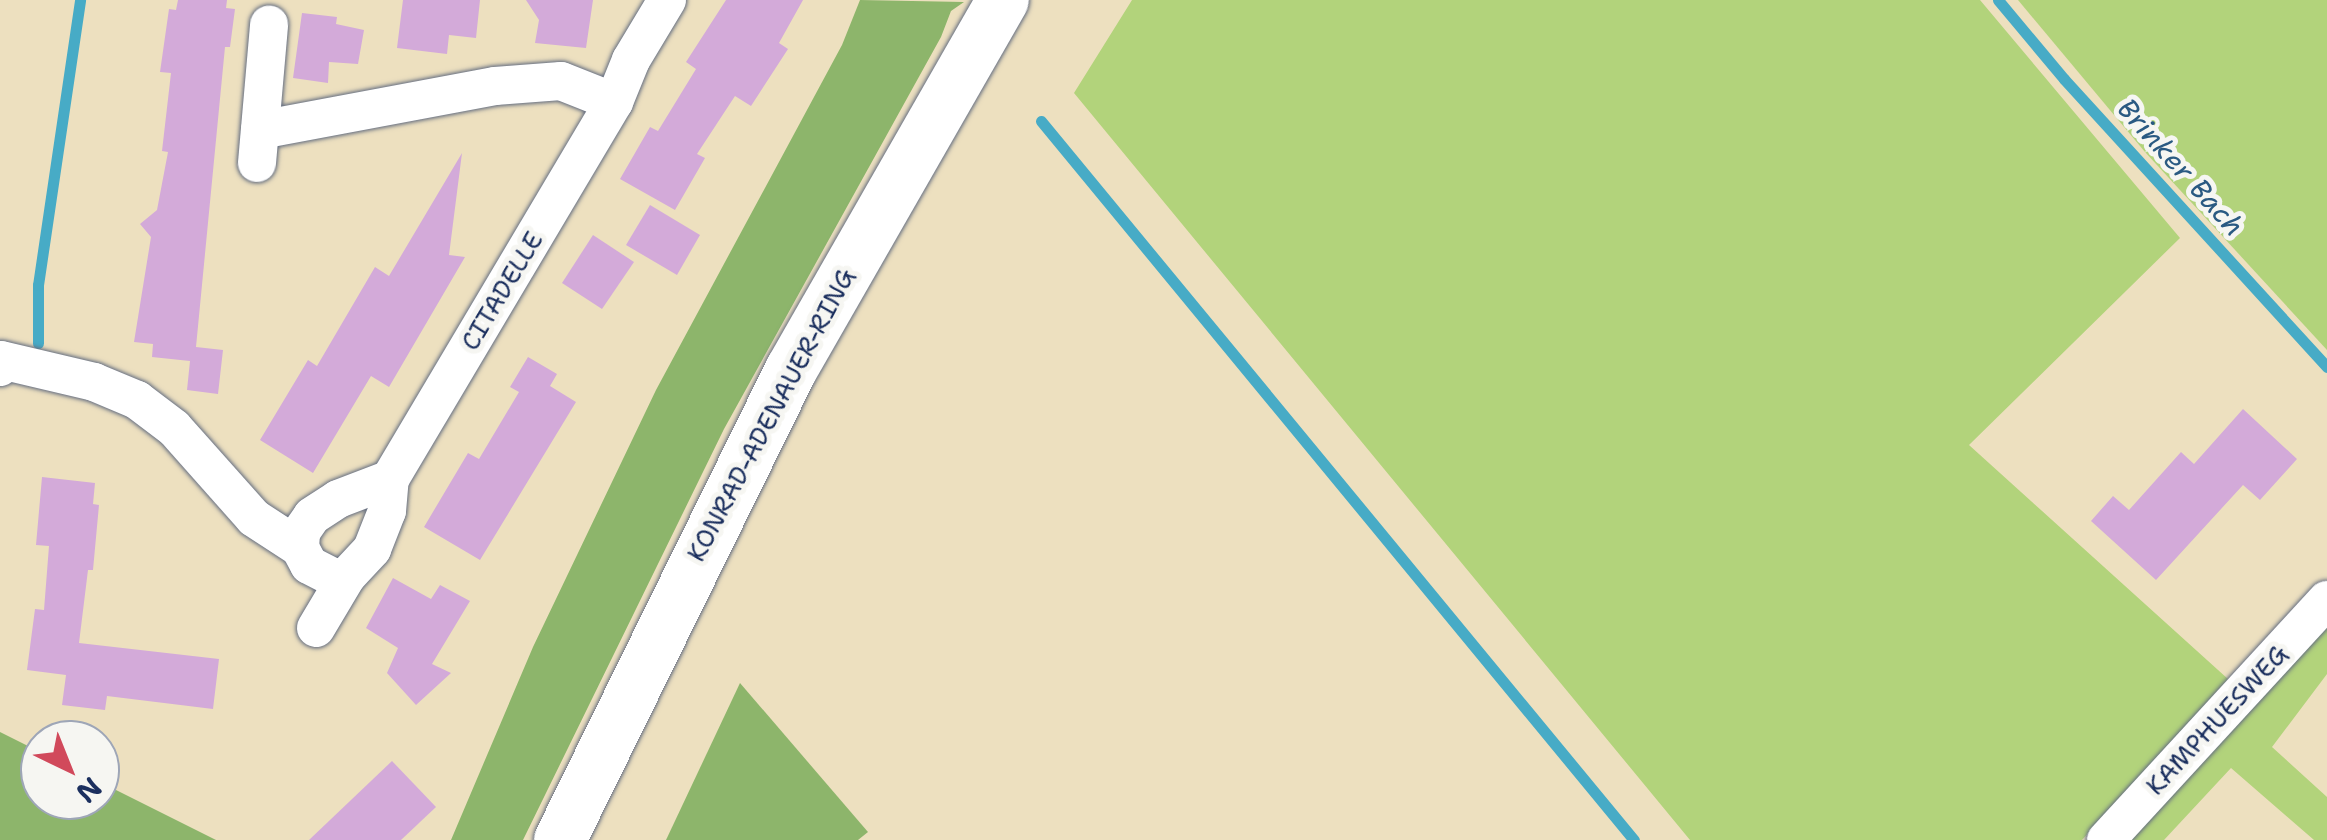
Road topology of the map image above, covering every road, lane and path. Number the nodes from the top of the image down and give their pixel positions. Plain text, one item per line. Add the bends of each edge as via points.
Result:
1 (667, 0) edge
2 (1002, 0) edge
3 (268, 25) dead end
4 (614, 102) junction
5 (0, 364) edge
6 (390, 479) junction
7 (300, 548) junction
8 (347, 576) junction
9 (2327, 600) edge
10 (316, 628) dead end
11 (560, 840) edge
12 (2106, 840) edge

1 - 4 street, CITADELLE
2 - 11 main road, KONRAD-ADENAUER-RING via 792,370
3 - 4 street via 259,147 494,86 560,81
4 - 6 street, CITADELLE
5 - 7 street via 94,382 137,400 174,428 254,518
6 - 7 street via 338,498 312,516
6 - 8 street, CITADELLE via 387,511 372,549
7 - 8 street via 322,575
8 - 10 street, CITADELLE
9 - 12 street, KAMPHUESWEG

